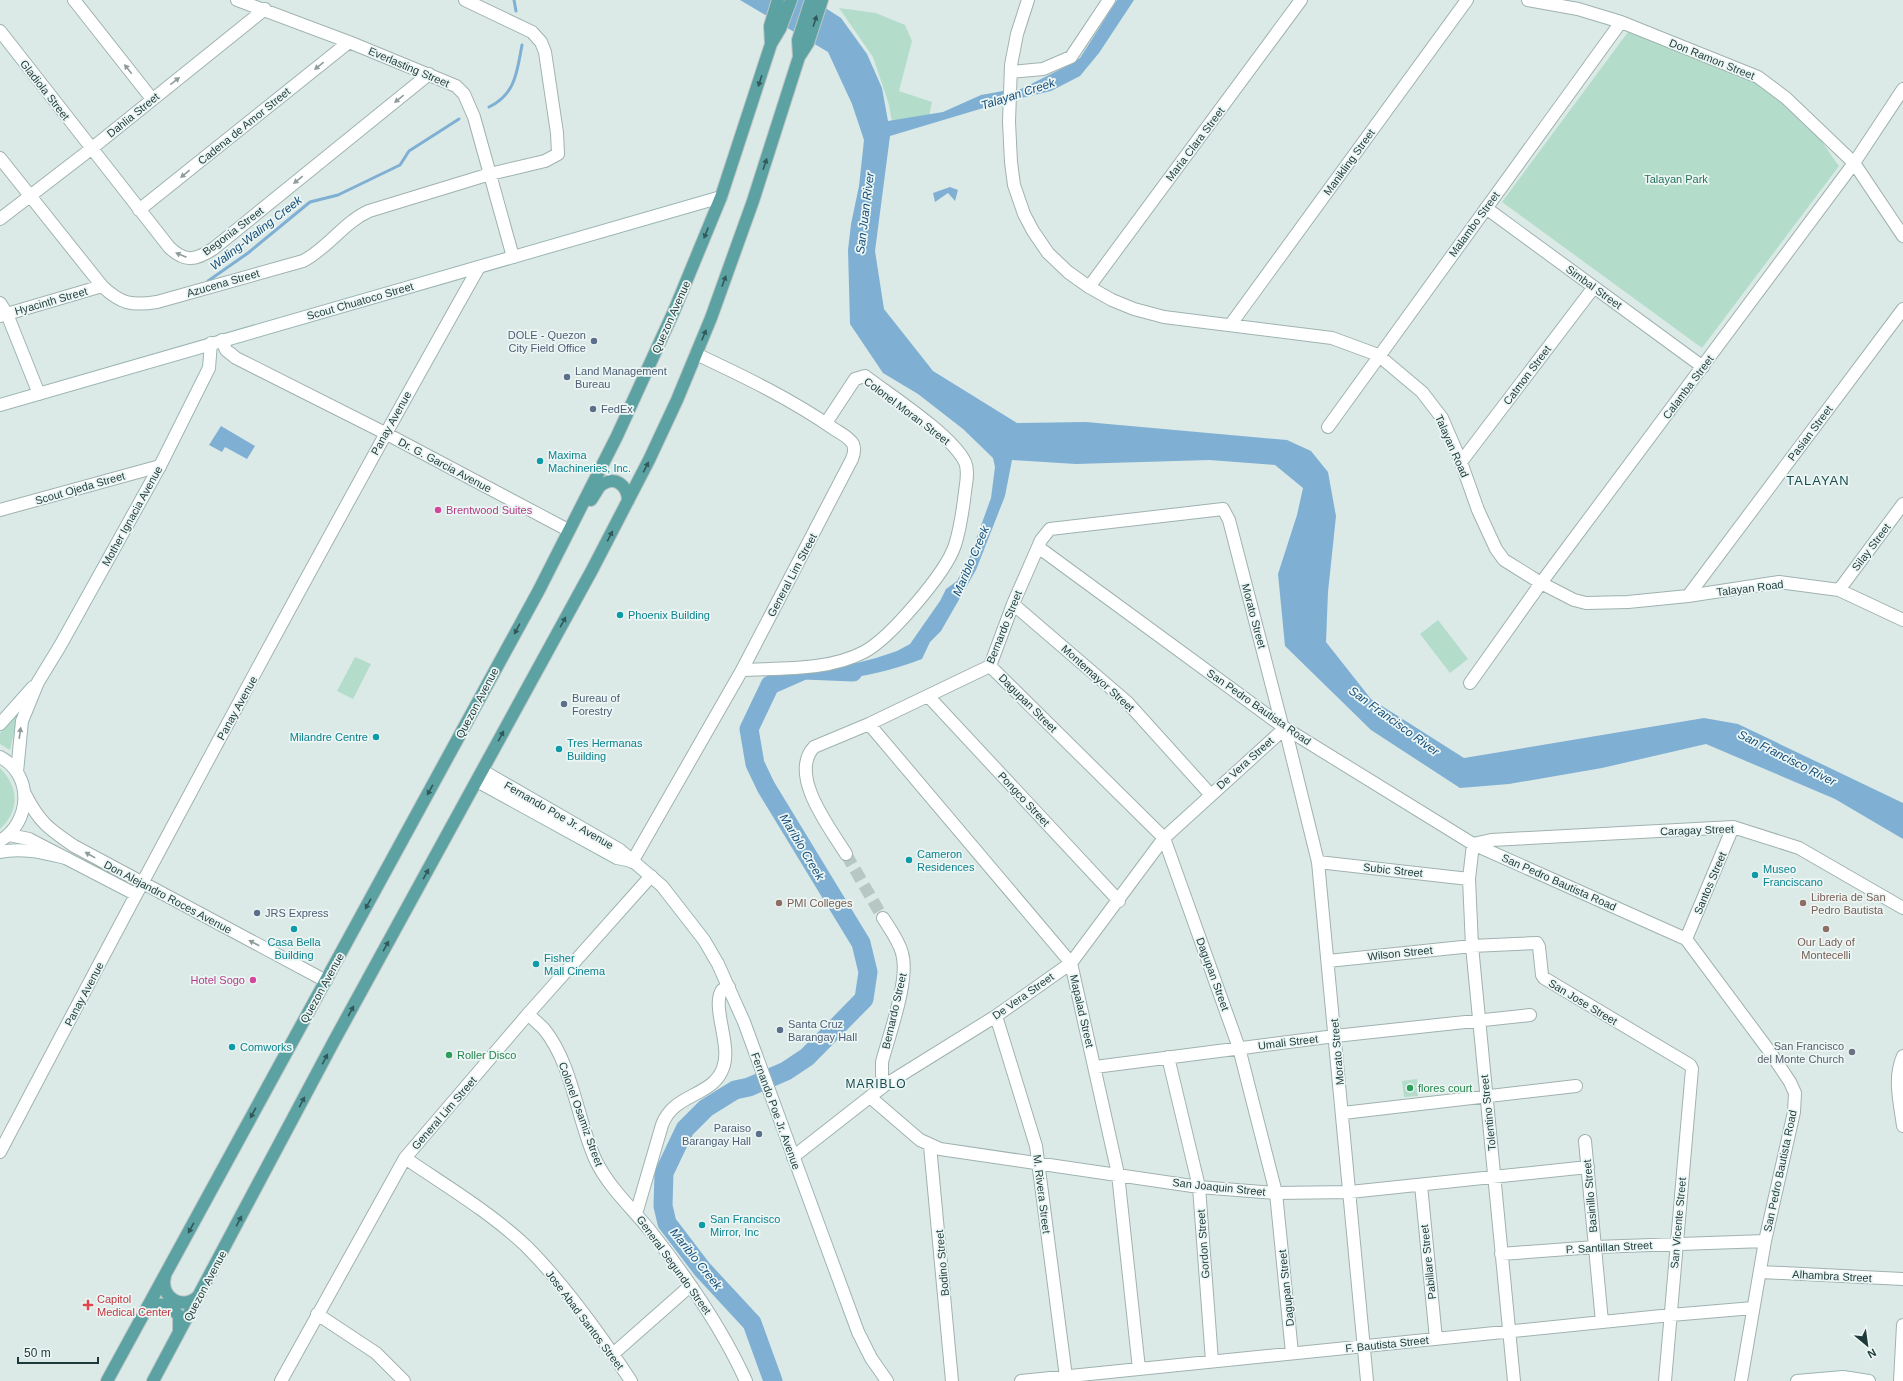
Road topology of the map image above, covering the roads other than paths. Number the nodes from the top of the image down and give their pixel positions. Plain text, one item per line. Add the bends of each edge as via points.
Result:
1 (74, 0) edge
2 (237, 0) edge
3 (465, 0) edge
4 (778, 0) edge
5 (791, 0) edge
6 (811, 0) edge
7 (822, 0) edge
8 (1028, 0) edge
9 (1109, 0) edge
10 (1301, 0) edge
11 (1467, 0) edge
12 (1528, 0) edge
13 (265, 10) junction
14 (1621, 22) junction
15 (775, 28) junction
16 (0, 31) edge
17 (349, 42) junction
18 (803, 42) junction
19 (1011, 72) junction
20 (429, 74) junction
21 (1903, 89) edge
22 (152, 99) junction
23 (91, 149) junction
24 (0, 158) edge
25 (1854, 164) junction
26 (490, 174) junction
27 (30, 196) junction
28 (721, 197) junction
29 (1486, 208) junction
30 (139, 210) junction
31 (0, 219) edge
32 (1903, 236) edge
33 (513, 257) junction
34 (479, 267) junction
35 (102, 286) junction
36 (1089, 287) junction
37 (1594, 287) junction
38 (0, 303) edge
39 (1903, 309) edge
40 (4, 315) edge
41 (1231, 324) junction
42 (216, 342) junction
43 (696, 354) junction
44 (1378, 355) junction
45 (1702, 367) junction
46 (39, 394) junction
47 (0, 405) edge
48 (826, 423) junction
49 (1328, 427) dead end
50 (385, 433) junction
51 (1461, 462) junction
52 (160, 466) junction
53 (628, 501) junction
54 (1903, 504) edge
55 (1223, 509) joint
56 (0, 510) edge
57 (568, 530) junction
58 (561, 543) junction
59 (1038, 547) junction
60 (1541, 583) junction
61 (1839, 590) junction
62 (1688, 596) junction
63 (1013, 604) junction
64 (1903, 620) edge
65 (990, 666) junction
66 (742, 670) junction
67 (38, 682) junction
68 (1470, 683) dead end
69 (929, 697) junction
70 (0, 724) edge
71 (869, 724) junction
72 (1283, 726) junction
73 (0, 757) edge
74 (17, 772) junction
75 (480, 776) junction
76 (25, 794) junction
77 (1210, 794) junction
78 (1734, 826) junction
79 (4, 838) edge
80 (1164, 838) junction
81 (1473, 844) junction
82 (0, 852) edge
83 (846, 854) tunnel mouth
84 (66, 858) junction
85 (632, 862) junction
86 (1318, 862) junction
87 (651, 876) junction
88 (1469, 879) junction
89 (141, 883) junction
90 (135, 894) junction
91 (1119, 901) junction
92 (1903, 908) edge
93 (884, 918) tunnel mouth
94 (1686, 939) junction
95 (1472, 946) junction
96 (1328, 961) junction
97 (1071, 963) junction
98 (326, 982) junction
99 (729, 987) junction
100 (528, 1014) junction
101 (1530, 1015) dead end
102 (996, 1016) junction
103 (1480, 1021) junction
104 (1335, 1036) junction
105 (1239, 1048) junction
106 (1903, 1056) edge
107 (1168, 1057) junction
108 (1690, 1065) joint
109 (1095, 1067) junction
110 (885, 1085) junction
111 (1576, 1086) dead end
112 (1487, 1096) junction
113 (870, 1097) junction
114 (1342, 1113) junction
115 (1903, 1126) edge
116 (1585, 1141) dead end
117 (930, 1146) junction
118 (0, 1152) edge
119 (793, 1157) junction
120 (405, 1158) junction
121 (1038, 1164) junction
122 (1588, 1167) junction
123 (1118, 1174) junction
124 (1495, 1177) junction
125 (1421, 1185) junction
126 (1199, 1187) junction
127 (1350, 1192) junction
128 (1276, 1193) junction
129 (636, 1214) junction
130 (1765, 1241) junction
131 (1676, 1244) junction
132 (1595, 1247) junction
133 (1501, 1254) junction
134 (1761, 1272) junction
135 (165, 1275) junction
136 (1903, 1279) edge
137 (690, 1286) junction
138 (201, 1293) junction
139 (1753, 1308) junction
140 (317, 1314) junction
141 (1671, 1315) junction
142 (142, 1319) junction
143 (1602, 1322) junction
144 (1903, 1325) edge
145 (1509, 1331) junction
146 (177, 1338) junction
147 (1436, 1339) junction
148 (1364, 1346) junction
149 (1292, 1353) junction
150 (613, 1354) junction
151 (1212, 1361) junction
152 (1139, 1369) junction
153 (1066, 1377) junction
154 (108, 1381) edge
155 (153, 1381) edge
156 (281, 1381) edge
157 (404, 1381) edge
158 (631, 1381) edge
159 (746, 1381) edge
160 (887, 1381) edge
161 (952, 1381) edge
162 (1020, 1381) edge
163 (1368, 1381) edge
164 (1514, 1381) edge
165 (1665, 1381) edge
166 (1741, 1381) edge
167 (1797, 1381) edge
168 (1869, 1381) edge
169 (1900, 1381) edge

22 -> 1 street
2 - 13 street, Everlasting Street
3 - 26 street, Azucena Street via 532,32 541,42 545,52 557,133 558,154 553,158
4 - 15 main road
5 - 15 main road
6 - 18 main road
18 -> 7 main road
8 - 19 street, Talayan Road via 1017,34
9 - 19 street via 1072,57 1043,69
10 - 36 street, Maria Clara Street
11 - 41 street, Manikling Street
12 - 14 street, Don Ramon Street via 1578,9
13 - 17 street, Everlasting Street
22 -> 13 street, Dahlia Street
14 - 25 street, Don Ramon Street via 1758,77 1786,98
14 - 29 street, Malambo Street
15 -> 28 main road, Quezon Avenue
16 - 23 street, Gladiola Street
17 - 20 street, Everlasting Street
17 -> 30 street, Cadena de Amor Street
43 -> 18 main road, Quezon Avenue via 753,201
19 - 36 street, Talayan Road via 1011,162 1018,199 1033,231 1048,253
20 - 26 street, Everlasting Street via 456,86 464,94 474,117
20 -> 30 street, Begonia Street via 204,254 195,258 183,258 174,252
21 - 25 street, Calamba Street
22 - 23 street, Dahlia Street
23 - 27 street, Dahlia Street
23 - 30 street, Begonia Street
24 - 27 street, Azucena Street
25 - 32 street, Don Ramon Street
25 - 45 street, Calamba Street
26 - 33 street, Everlasting Street
26 - 35 street, Azucena Street via 359,215 303,261 146,304 124,302
27 - 31 street, Dahlia Street
27 - 35 street, Azucena Street
28 - 33 street, Scout Chuatoco Street
28 -> 57 main road, Quezon Avenue via 665,332 617,436
29 - 37 street, Simbal Street
29 - 44 street, Malambo Street
33 - 34 street, Scout Chuatoco Street
34 - 42 street, Scout Chuatoco Street
34 - 50 street, Panay Avenue
35 - 40 street, Hyacinth Street
36 - 41 street, Talayan Road via 1112,300 1141,311
37 - 45 street, Simbal Street
37 - 51 street, Catmon Street
38 - 40 street
39 - 62 street, Pasian Street
40 - 46 street
41 - 44 street, Talayan Road via 1332,338
42 - 46 street, Scout Chuatoco Street
42 - 50 street, Dr. G. Garcia Avenue via 236,358
42 - 52 street, Mother Ignacia Avenue via 209,368
43 - 48 street, General Lim Street via 776,394
53 -> 43 main road, Quezon Avenue via 677,400
44 - 49 street, Malambo Street
44 - 51 street, Talayan Road via 1422,392 1442,418
45 - 60 street, Calamba Street
46 - 47 street, Scout Chuatoco Street
48 - 66 street, General Lim Street via 854,445 852,459
48 - 66 street, Colonel Moran Street via 855,379 865,376 947,439 965,462 967,471 955,545 950,557 929,587 884,637 863,652 849,658 811,666
50 - 57 street, Dr. G. Garcia Avenue
50 - 89 street, Panay Avenue
51 - 60 street, Talayan Road via 1478,510 1496,549 1504,560
52 - 56 street, Scout Ojeda Street
52 - 67 street, Mother Ignacia Avenue
53 - 58 main road via 626,489 622,484 616,481 600,486
75 -> 53 main road, Quezon Avenue
54 - 61 street, Silay Street
55 - 59 street, Bernardo Street via 1050,530
55 - 72 street, Morato Street via 1229,520
57 - 58 main road, Quezon Avenue
58 -> 98 main road, Quezon Avenue via 535,596
59 - 63 street, Bernardo Street
59 - 72 street, San Pedro Bautista Road
60 - 62 street, Talayan Road via 1574,600 1586,603
60 - 68 street, Calamba Street
61 - 62 street, Talayan Road via 1779,582
61 - 64 street, Talayan Road
63 - 65 street, Bernardo Street
63 - 77 street, Montemayor Street via 1127,702
65 - 69 street, Bernardo Street
65 - 80 street, Dagupan Street
66 - 85 street, General Lim Street
67 - 70 street, Mother Ignacia Avenue
74 -> 67 street, Mother Ignacia Avenue via 22,721
69 - 71 street, Bernardo Street
69 - 91 street, Pongco Street
71 - 83 street, Bernardo Street via 814,747 806,762 807,786
71 - 97 street, Mapalad Street
72 - 77 street, De Vera Street
72 - 81 street, San Pedro Bautista Road
72 - 86 street, Morato Street
73 - 74 street
74 - 76 street, Don Alejandro Roces Avenue
75 - 85 street, Fernando Poe Jr. Avenue via 620,850
138 -> 75 main road, Quezon Avenue via 334,1041
76 - 79 street via 22,816
89 -> 76 street, Don Alejandro Roces Avenue via 74,846 47,827 37,817
77 - 80 street, De Vera Street
78 - 81 street, Caragay Street via 1491,840
78 - 92 street, Caragay Street via 1800,848
78 - 94 street, Santos Street
79 - 84 street, Don Alejandro Roces Avenue via 24,836
80 - 91 street, De Vera Street
80 - 105 street, Dagupan Street
81 - 88 street, Tolentino Street
81 - 94 street, San Pedro Bautista Road
82 - 84 street via 36,851
84 - 90 street, Don Alejandro Roces Avenue
85 - 87 street, Fernando Poe Jr. Avenue
86 - 88 street, Subic Street
86 - 96 street, Morato Street
87 - 99 street, Fernando Poe Jr. Avenue via 693,924
87 - 100 street, General Lim Street
88 - 95 street, Tolentino Street
89 - 90 street, Panay Avenue
98 -> 89 street, Don Alejandro Roces Avenue
90 - 118 street, Panay Avenue
91 - 97 street, De Vera Street
93 - 110 street, Bernardo Street via 900,946 904,964 904,979 882,1062
94 - 130 street, San Pedro Bautista Road via 1770,1052 1795,1093 1794,1112
95 - 96 street, Wilson Street
95 - 103 street, Tolentino Street
95 - 108 street, San Jose Street via 1537,943 1540,947 1544,978
96 - 104 street, Morato Street
97 - 102 street, De Vera Street
97 - 109 street, Mapalad Street
98 -> 135 main road, Quezon Avenue
99 - 119 street, Fernando Poe Jr. Avenue
99 - 129 street, General Segundo Street via 722,990 719,998 726,1045 723,1069 714,1083 677,1103 668,1112
100 - 120 street, General Lim Street
100 - 129 street, Colonel Osamiz Street via 543,1028 561,1058 596,1161 614,1190
101 - 103 street, Umali Street
102 - 110 street, De Vera Street
102 - 121 street, M. Rivera Street via 1036,1146
103 - 104 street, Umali Street
103 - 112 street, Tolentino Street
104 - 105 street, Umali Street
104 - 114 street, Morato Street
105 - 107 street, Umali Street
105 - 128 street, Dagupan Street
106 - 115 street via 1897,1078
107 - 109 street, Umali Street
107 - 126 street, Gordon Street
108 - 131 street, San Vicente Street via 1692,1070
109 - 123 street, Mapalad Street
110 - 113 street, De Vera Street
111 - 112 street
112 - 114 street
112 - 124 street, Tolentino Street
113 - 117 street, San Joaquin Street via 907,1130
113 - 119 street, De Vera Street
114 - 127 street, Morato Street
116 - 122 street, Basinillo Street
117 - 121 street, San Joaquin Street
117 - 161 street, Bodino Street
119 - 160 street, Fernando Poe Jr. Avenue via 858,1332 871,1358
120 - 140 street, General Lim Street
120 - 150 street, Jose Abad Santos Street via 477,1207 525,1246 559,1283
121 - 123 street, San Joaquin Street
121 - 153 street, M. Rivera Street
122 - 124 street, San Joaquin Street
122 - 132 street, Basinillo Street
123 - 126 street, San Joaquin Street
123 - 152 street, Mapalad Street
124 - 125 street, San Joaquin Street
124 - 133 street, Tolentino Street
125 - 127 street, San Joaquin Street
125 - 147 street, Pabillare Street
126 - 128 street, San Joaquin Street
126 - 151 street, Gordon Street
127 - 128 street, San Joaquin Street
127 - 148 street, Morato Street
128 - 149 street, Dagupan Street
129 - 137 street, General Segundo Street
130 - 131 street, P. Santillan Street
130 - 134 street, San Pedro Bautista Road
131 - 132 street, P. Santillan Street
131 - 141 street, San Vicente Street
132 - 133 street, P. Santillan Street
132 - 143 street, Basinillo Street
133 - 145 street, Tolentino Street
134 - 136 street, Alhambra Street
134 - 139 street, San Pedro Bautista Road
135 - 138 main road via 165,1291 177,1302 188,1302
135 - 142 main road, Quezon Avenue
137 - 150 street
137 - 159 street, General Segundo Street via 718,1326
138 - 146 main road, Quezon Avenue
139 - 141 street, F. Bautista Street
139 - 166 street, San Pedro Bautista Road
140 - 156 street, General Lim Street
140 - 157 street via 376,1353
141 - 143 street, F. Bautista Street
141 - 165 street, San Vicente Street
142 - 146 main road via 156,1304 170,1306 177,1312 181,1321
142 - 154 main road, Quezon Avenue
143 - 145 street, F. Bautista Street
144 - 169 street
145 - 147 street, F. Bautista Street
145 - 164 street, Tolentino Street
146 - 155 main road, Quezon Avenue
147 - 148 street, F. Bautista Street
148 - 149 street, F. Bautista Street
148 - 163 street, Morato Street
149 - 151 street, F. Bautista Street
150 - 158 street, Jose Abad Santos Street
151 - 152 street, F. Bautista Street
152 - 153 street, F. Bautista Street
153 - 162 street, F. Bautista Street
167 - 168 street via 1843,1378

